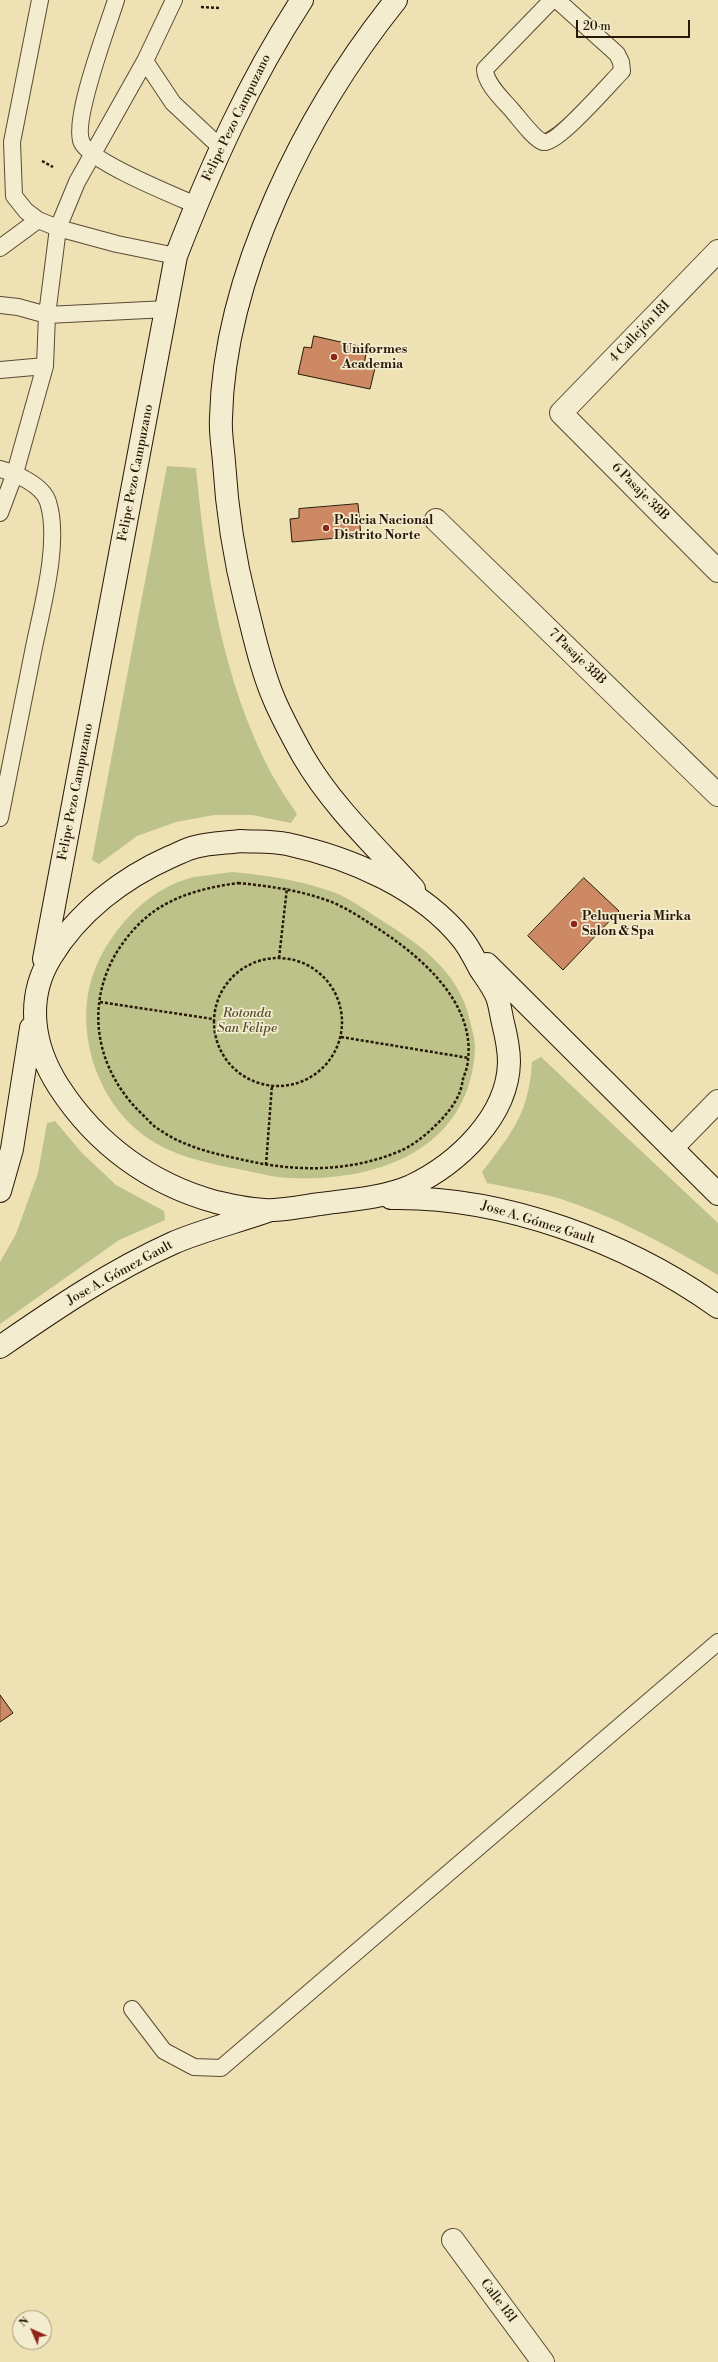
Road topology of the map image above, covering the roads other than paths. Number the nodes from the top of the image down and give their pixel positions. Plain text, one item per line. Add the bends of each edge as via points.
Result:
1 (40, 0) edge
2 (116, 0) edge
3 (174, 0) edge
4 (302, 0) edge
5 (396, 0) edge
6 (552, 0) edge
7 (557, 0) edge
8 (145, 61) junction
9 (220, 147) junction
10 (92, 154) junction
11 (196, 205) junction
12 (38, 220) junction
13 (58, 228) junction
14 (0, 248) edge
15 (718, 251) edge
16 (176, 256) junction
17 (0, 305) edge
18 (167, 309) junction
19 (48, 315) junction
20 (45, 366) junction
21 (0, 370) edge
22 (561, 413) joint
23 (8, 471) edge
24 (0, 513) edge
25 (436, 520) dead end
26 (718, 571) edge
27 (718, 795) edge
28 (0, 818) edge
29 (426, 904) junction
30 (464, 941) junction
31 (42, 972) junction
32 (33, 1009) junction
33 (718, 1101) edge
34 (672, 1148) junction
35 (0, 1191) edge
36 (718, 1194) edge
37 (366, 1198) junction
38 (272, 1210) junction
39 (718, 1306) edge
40 (0, 1347) edge
41 (718, 1642) edge
42 (132, 2009) dead end
43 (453, 2240) dead end
44 (543, 2362) edge

1 - 12 lane via 12,142 14,196 26,211
2 - 10 lane via 78,126 82,143
3 - 8 lane
4 - 9 main road, Felipe Pezo Campuzano via 278,37
5 - 29 main road via 334,89 286,174 249,262 229,348 221,418 226,501 236,563 274,699 304,758 341,809
6 - 7 lane via 485,69 487,78 501,97 543,142 562,133 622,71 617,54
8 - 9 lane via 173,103
8 - 10 lane
9 - 11 main road, Felipe Pezo Campuzano
10 - 11 lane via 145,184
10 - 13 lane
11 - 16 main road, Felipe Pezo Campuzano
12 - 13 lane
12 - 14 lane
13 - 16 lane
13 - 19 lane
15 - 22 main road, 4 Callejón 18I
16 - 18 main road, Felipe Pezo Campuzano
17 - 19 lane
18 - 19 lane
18 - 31 main road, Felipe Pezo Campuzano
19 - 20 lane
20 - 21 lane
20 - 23 lane
22 - 26 main road, 6 Pasaje 38B
23 - 24 lane
23 - 28 lane via 34,485 48,501 52,527 49,574
25 - 27 main road, 7 Pasaje 38B
29 - 30 main road
29 - 31 main road via 378,876 337,858 284,843 240,841 193,847 150,866 119,885 85,914 59,943
30 - 34 main road
30 - 37 main road via 497,997 509,1062 503,1094 490,1120 467,1147 439,1169 410,1186
31 - 32 main road
32 - 35 main road via 12,1149
32 - 38 main road via 39,1043 48,1069 89,1126 115,1151 143,1172 170,1186 217,1202
33 - 34 main road
34 - 36 main road
37 - 38 main road
37 - 39 main road, Jose A. Gómez Gault via 422,1197 477,1203 586,1235 690,1286
38 - 40 main road, Jose A. Gómez Gault via 174,1242 136,1261 93,1285
41 - 42 lane via 221,2068 194,2067 164,2051
43 - 44 main road, Calle 18I

